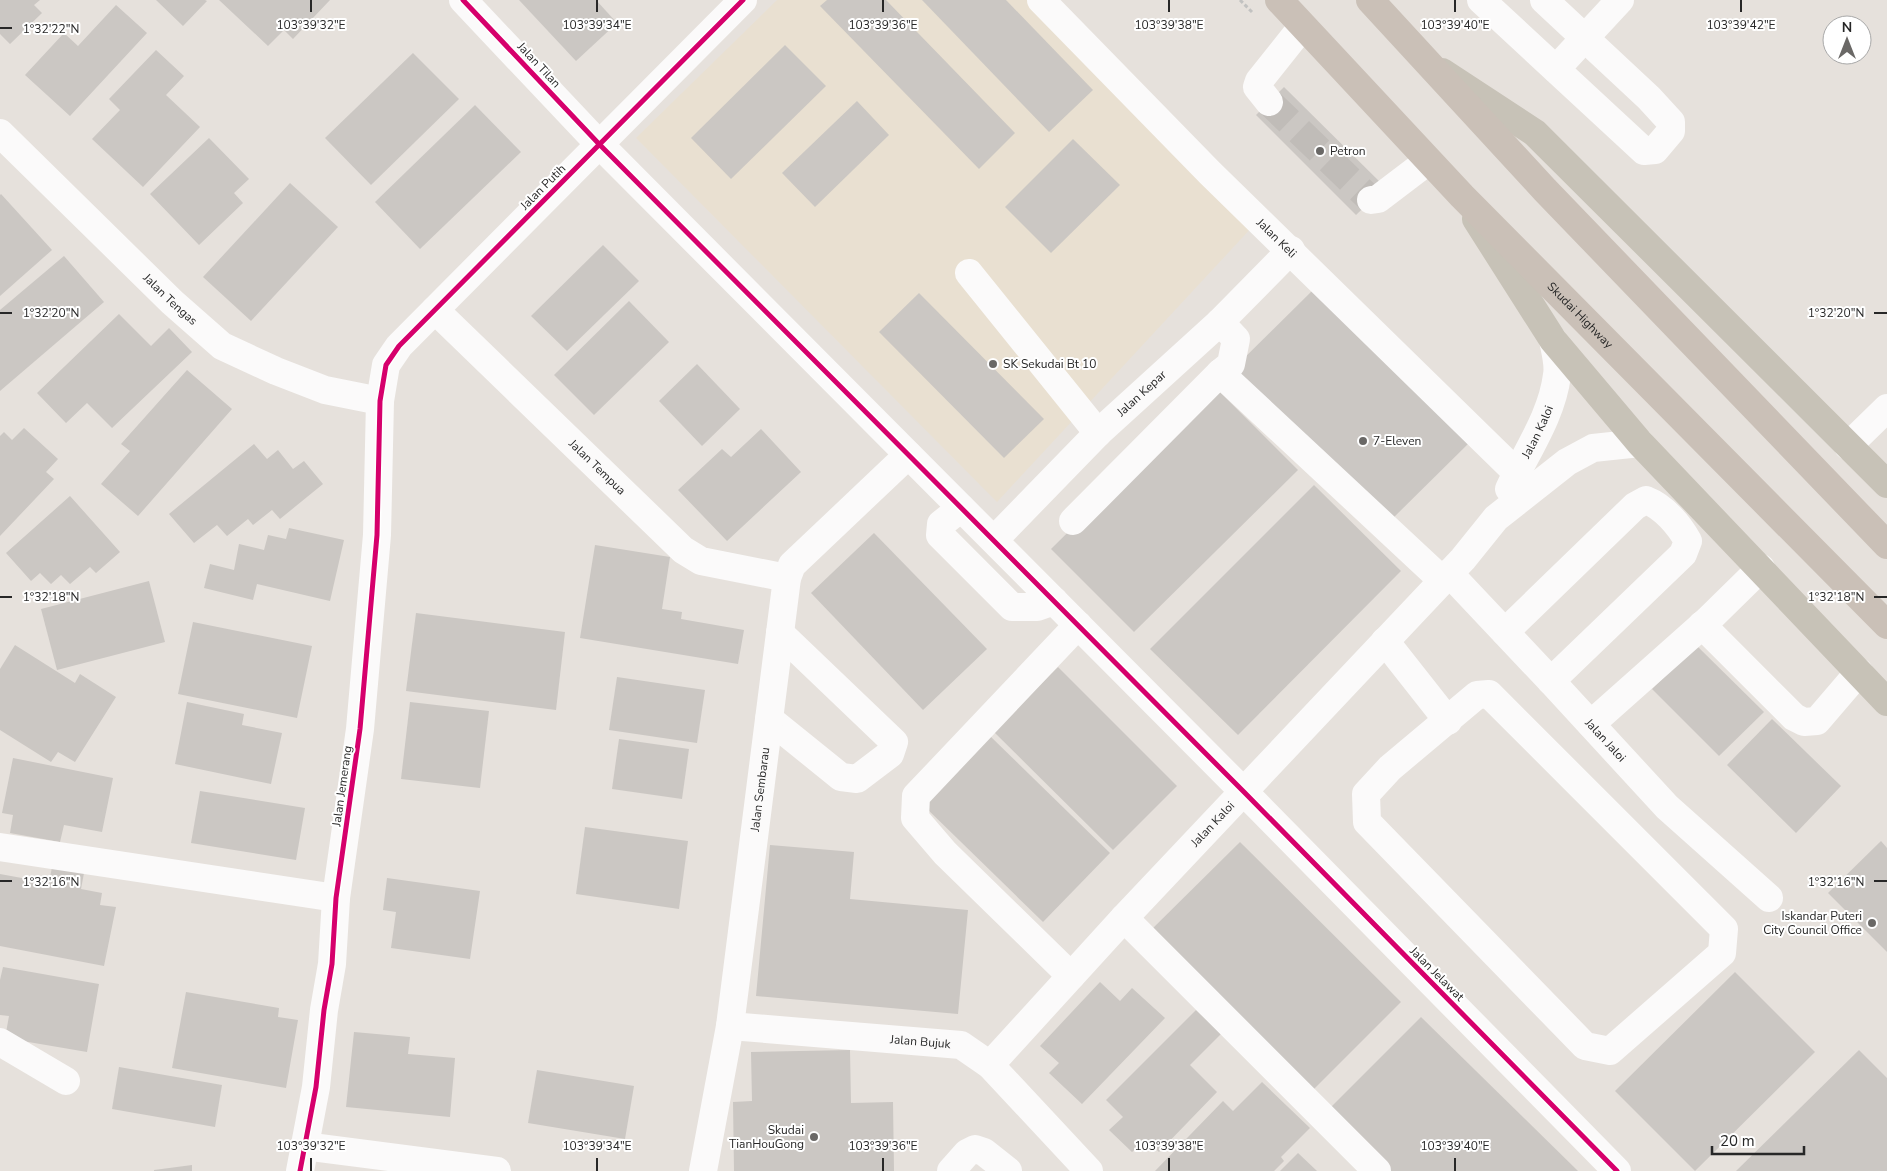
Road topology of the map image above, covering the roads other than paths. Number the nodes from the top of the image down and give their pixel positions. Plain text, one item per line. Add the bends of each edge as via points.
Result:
1 (463, 0) edge
2 (743, 0) edge
3 (1041, 0) edge
4 (1279, 0) edge
5 (1370, 0) edge
6 (1481, 0) edge
7 (1544, 0) edge
8 (1620, 0) edge
9 (1302, 26) junction
10 (1586, 39) junction
11 (1424, 60) junction
12 (1556, 69) junction
13 (1269, 102) tunnel mouth
14 (0, 133) edge
15 (599, 144) junction
16 (1428, 161) junction
17 (1462, 196) junction
18 (1371, 200) dead end
19 (1290, 250) junction
20 (969, 273) dead end
21 (435, 310) junction
22 (1220, 322) junction
23 (1553, 340) junction
24 (1220, 373) junction
25 (380, 401) junction
26 (1887, 408) edge
27 (1098, 433) junction
28 (1640, 443) junction
29 (1848, 446) junction
30 (908, 455) junction
31 (1517, 473) junction
32 (1887, 484) edge
33 (961, 508) junction
34 (1496, 518) junction
35 (1073, 521) dead end
36 (994, 540) junction
37 (1887, 545) edge
38 (1761, 568) junction
39 (1446, 577) junction
40 (787, 578) junction
41 (1054, 601) junction
42 (1078, 625) junction
43 (1702, 625) junction
44 (1887, 625) edge
45 (1505, 632) junction
46 (780, 634) junction
47 (1385, 641) junction
48 (1859, 672) junction
49 (1551, 680) junction
50 (1887, 702) edge
51 (769, 719) junction
52 (1448, 721) junction
53 (1591, 724) junction
54 (1244, 792) junction
55 (0, 847) edge
56 (336, 898) junction
57 (1770, 898) dead end
58 (1124, 918) junction
59 (1071, 976) junction
60 (730, 1026) junction
61 (0, 1042) edge
62 (990, 1065) junction
63 (66, 1081) dead end
64 (302, 1159) edge
65 (497, 1171) edge
66 (703, 1171) edge
67 (951, 1171) edge
68 (1008, 1171) edge
69 (1089, 1171) edge
70 (1377, 1171) edge
71 (1616, 1171) edge

1 - 15 street, Jalan Tilan
2 - 15 street, Jalan Putih
3 - 19 street, Jalan Keli
4 - 9 highway, Skudai Highway
5 - 11 highway
6 - 12 street
7 - 10 street
8 - 10 street
9 - 13 street via 1256,87
9 - 16 highway, Skudai Highway
10 - 12 street
10 - 12 street via 1671,122 1671,131 1655,150 1644,151
11 - 29 main road via 1535,133
11 - 37 highway via 1618,267
14 - 25 street, Jalan Tengas via 172,302 222,346 325,390
15 - 21 street, Jalan Putih
15 - 30 street, Jalan Tilan
16 - 17 highway, Skudai Highway
16 - 18 street via 1378,200
17 - 23 main road
17 - 44 highway, Skudai Highway
19 - 22 street, Jalan Kepar
19 - 31 street, Jalan Keli
20 - 27 street
21 - 25 street, Jalan Putih via 399,346 386,365
21 - 40 street, Jalan Tempua via 683,550 701,561
22 - 24 street via 1236,339 1231,364
22 - 27 street, Jalan Kepar
23 - 28 main road
23 - 31 street, Jalan Kaloi via 1558,372 1554,393
24 - 35 street
24 - 39 street, Jalan Jaloi
25 - 56 street, Jalan Jemerang via 377,535 362,710
26 - 29 street
27 - 36 street, Jalan Kepar
28 - 34 street, Jalan Kaloi via 1601,446 1587,451 1566,462
28 - 38 main road
29 - 32 main road
30 - 33 street, Jalan Jelawat
30 - 40 street, Jalan Sembarau via 792,565
31 - 34 street, Jalan Kaloi
33 - 36 street, Jalan Jelawat
33 - 41 street via 941,524 940,535 1012,607 1037,607
34 - 39 street, Jalan Kaloi
36 - 41 street, Jalan Jelawat
38 - 43 street
38 - 48 main road
39 - 45 street, Jalan Jaloi
39 - 47 street, Jalan Kaloi
40 - 46 street, Jalan Sembarau
41 - 42 street, Jalan Jelawat
42 - 54 street, Jalan Jelawat
42 - 59 street via 916,796 914,818 945,854
43 - 48 street via 1794,717 1804,722 1817,721
43 - 53 street
45 - 49 street, Jalan Jaloi
45 - 49 street via 1634,506 1646,500 1657,504 1688,541 1683,554
46 - 51 street, Jalan Sembarau
46 - 51 street via 894,742 890,754 857,779 841,777
47 - 52 street
47 - 54 street, Jalan Kaloi
48 - 50 main road
49 - 53 street, Jalan Jaloi
51 - 60 street, Jalan Sembarau
52 - 52 street via 1390,768 1366,794 1367,822 1585,1046 1610,1050 1722,953 1724,929 1489,694 1477,695
53 - 57 street, Jalan Jaloi via 1667,807
54 - 58 street, Jalan Kaloi
54 - 71 street, Jalan Jelawat
55 - 56 street
56 - 64 street, Jalan Jemerang via 321,1052
58 - 59 street, Jalan Kaloi
58 - 70 street
59 - 62 street, Jalan Kaloi
60 - 62 street, Jalan Bujuk via 961,1045
60 - 66 street, Jalan Sembarau
61 - 63 street
62 - 69 street, Jalan Bujuk
64 - 65 street
67 - 68 street via 975,1149

